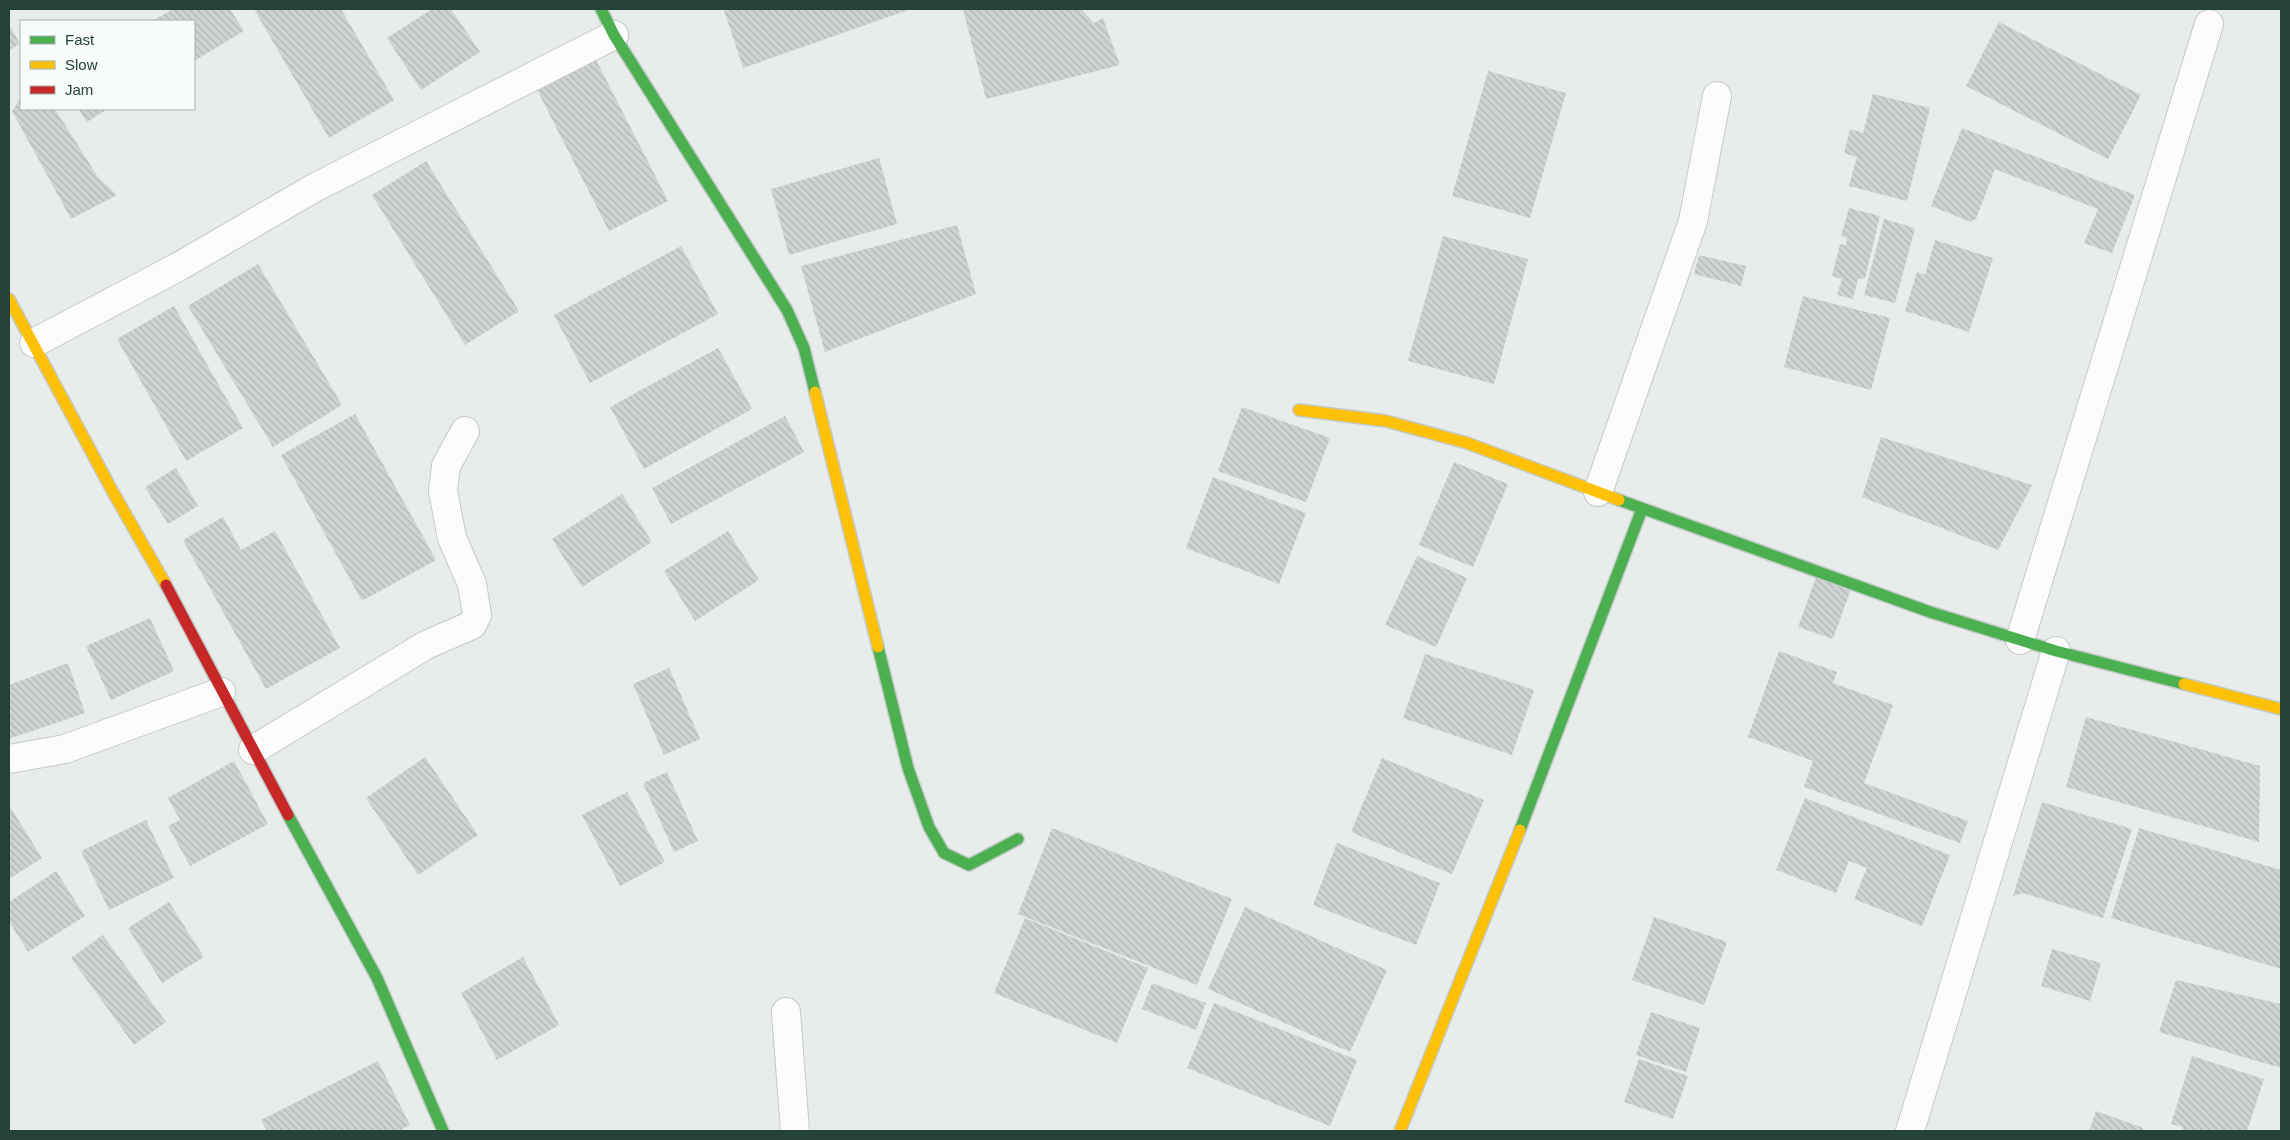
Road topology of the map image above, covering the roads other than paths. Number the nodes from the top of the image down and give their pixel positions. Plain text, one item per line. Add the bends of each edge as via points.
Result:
1 (601, 9) edge
2 (2209, 24) dead end
3 (614, 35) junction
4 (1717, 96) dead end
5 (9, 300) edge
6 (34, 343) junction
7 (1300, 410) dead end
8 (465, 431) dead end
9 (1598, 492) junction
10 (1642, 509) junction
11 (2020, 640) junction
12 (2056, 651) junction
13 (221, 692) junction
14 (2281, 709) edge
15 (253, 750) junction
16 (9, 758) edge
17 (1018, 839) dead end
18 (786, 1012) dead end
19 (443, 1131) edge
20 (795, 1131) edge
21 (1400, 1131) edge
22 (1910, 1131) edge

1 - 3 street
2 - 11 street
3 - 6 street via 314,188 178,267
3 - 17 street via 787,310 804,348 908,768 929,827 944,853 969,865
4 - 9 street via 1693,221
5 - 6 street
6 - 13 street via 158,569
7 - 9 street via 1378,420 1468,443
8 - 15 street via 446,466 443,491 452,538 472,584 476,615 472,625 426,645
9 - 10 street
10 - 11 street via 1930,612
10 - 21 street via 1506,867
11 - 12 street
12 - 14 street
12 - 22 street
13 - 15 street
13 - 16 street via 66,749
15 - 19 street via 377,978
18 - 20 street

